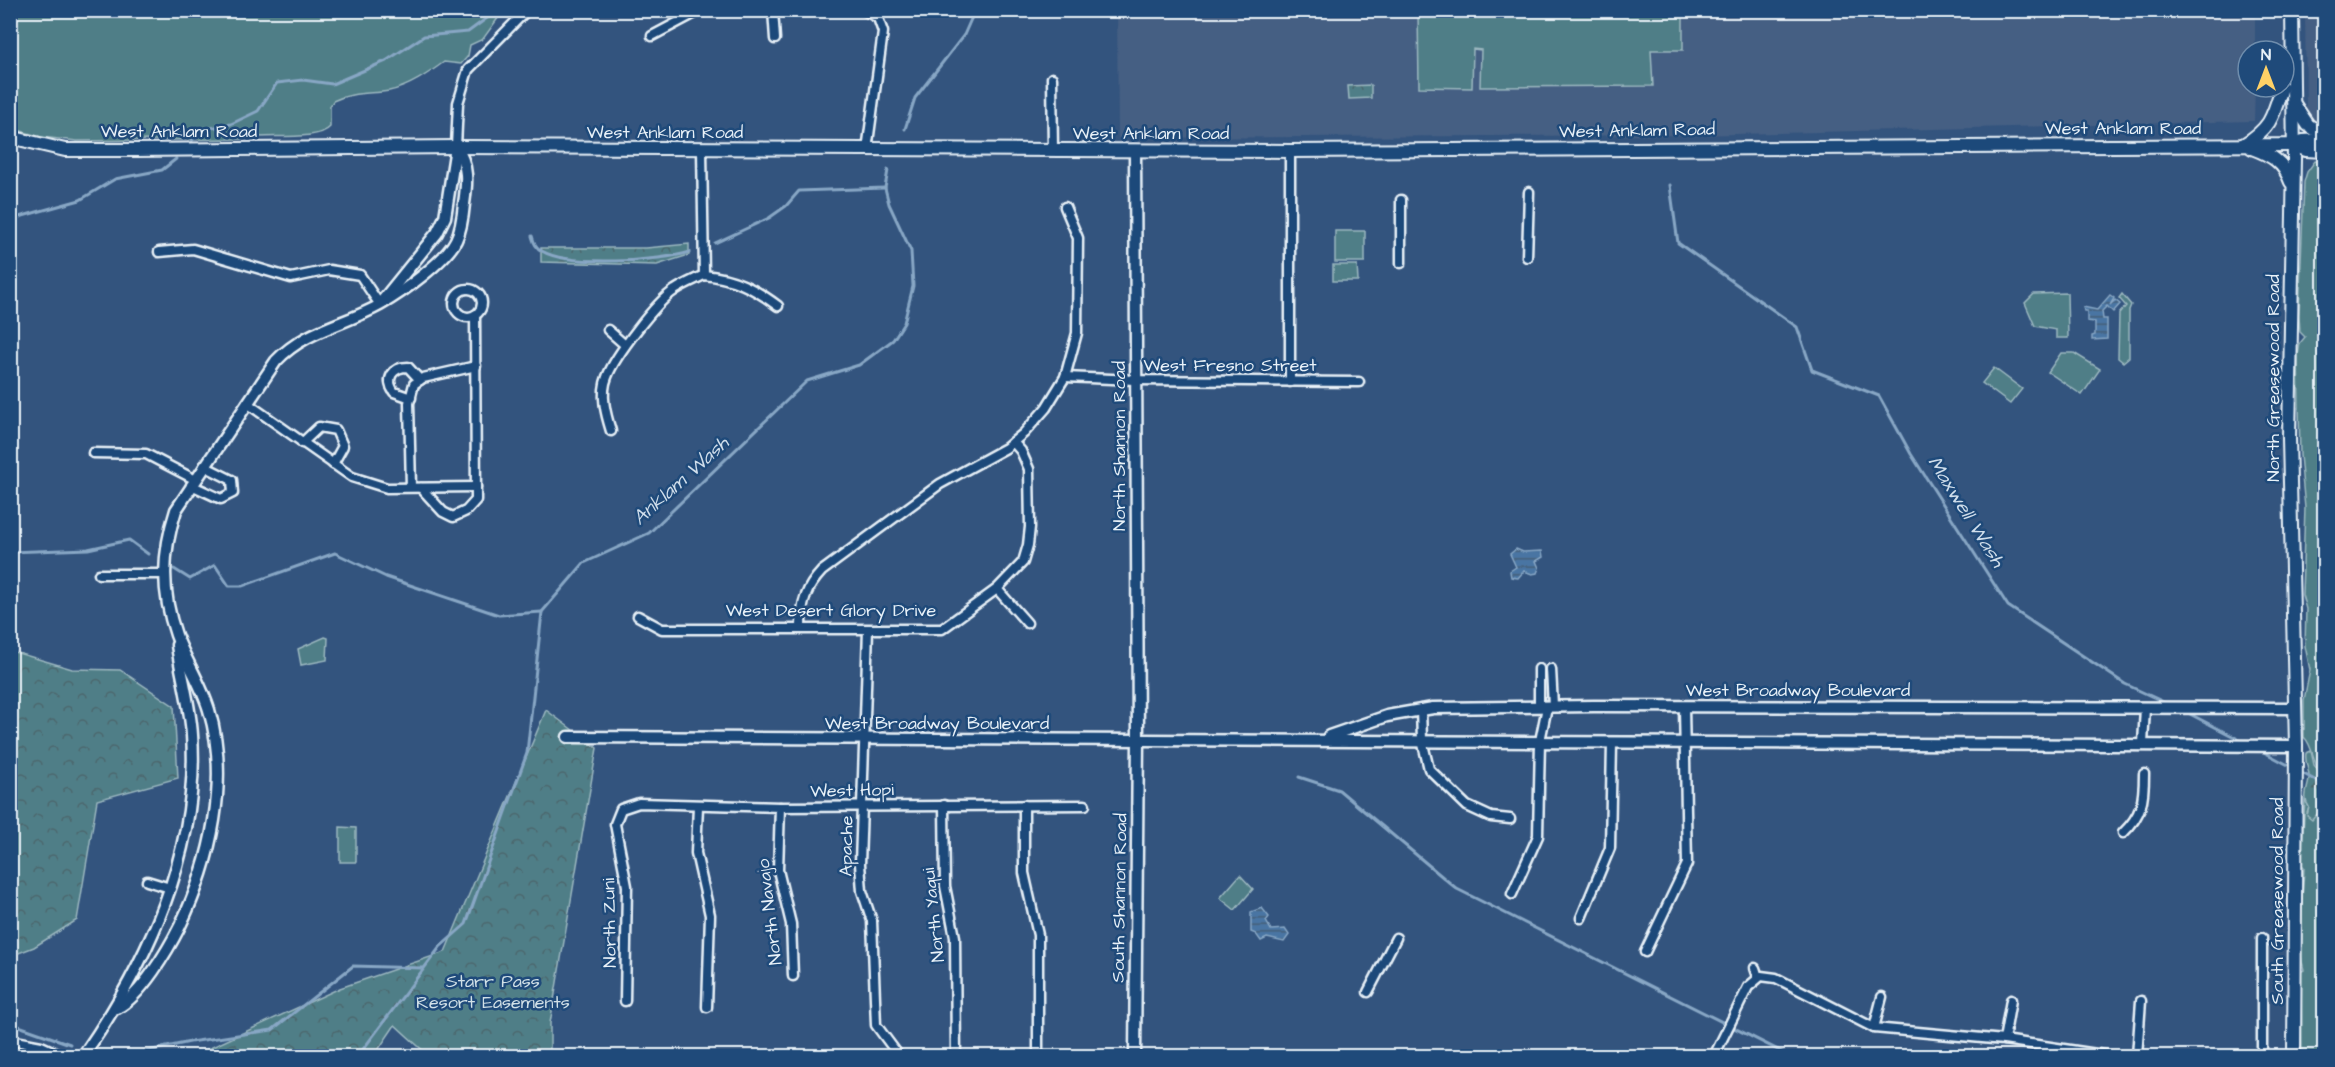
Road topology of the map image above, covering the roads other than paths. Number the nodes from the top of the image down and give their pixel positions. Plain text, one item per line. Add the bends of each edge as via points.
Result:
1 (527, 10) edge
2 (702, 10) edge
3 (773, 10) edge
4 (864, 10) edge
5 (2292, 10) edge
6 (881, 15) edge
7 (652, 36) dead end
8 (775, 39) dead end
9 (2292, 39) edge
10 (1052, 78) dead end
11 (2278, 99) edge
12 (2293, 99) edge
13 (2293, 103) junction
14 (2325, 135) edge
15 (10, 137) edge
16 (2325, 140) edge
17 (2242, 145) junction
18 (2294, 145) junction
19 (456, 147) junction
20 (702, 149) junction
21 (867, 150) junction
22 (1053, 150) junction
23 (1135, 151) junction
24 (1290, 151) junction
25 (2325, 151) edge
26 (2293, 186) junction
27 (1529, 192) dead end
28 (1401, 200) dead end
29 (1065, 207) dead end
30 (159, 252) dead end
31 (1527, 257) dead end
32 (1401, 263) dead end
33 (704, 275) junction
34 (380, 305) junction
35 (778, 306) dead end
36 (475, 315) dead end
37 (608, 330) dead end
38 (625, 345) junction
39 (476, 366) junction
40 (1065, 377) junction
41 (420, 380) junction
42 (1135, 380) junction
43 (1290, 382) junction
44 (1359, 382) dead end
45 (411, 398) junction
46 (247, 403) junction
47 (611, 431) dead end
48 (1013, 442) junction
49 (302, 443) junction
50 (93, 453) dead end
51 (333, 464) junction
52 (204, 466) junction
53 (193, 482) junction
54 (411, 488) junction
55 (421, 488) junction
56 (476, 488) junction
57 (99, 574) dead end
58 (164, 574) junction
59 (997, 589) junction
60 (638, 616) dead end
61 (1027, 623) dead end
62 (801, 627) junction
63 (868, 630) junction
64 (176, 636) junction
65 (1539, 669) dead end
66 (1551, 669) dead end
67 (1546, 706) junction
68 (1684, 707) junction
69 (2145, 708) junction
70 (2295, 708) junction
71 (1421, 709) junction
72 (568, 737) dead end
73 (864, 739) junction
74 (1138, 740) junction
75 (1305, 740) junction
76 (1422, 740) junction
77 (1540, 741) junction
78 (1612, 743) junction
79 (1685, 743) junction
80 (2143, 744) junction
81 (2296, 746) junction
82 (2144, 774) dead end
83 (944, 805) junction
84 (1024, 805) junction
85 (1085, 805) dead end
86 (698, 806) junction
87 (780, 807) junction
88 (863, 807) junction
89 (621, 809) joint
90 (1510, 819) dead end
91 (2123, 833) dead end
92 (147, 881) dead end
93 (170, 888) junction
94 (1512, 894) dead end
95 (1581, 918) dead end
96 (1396, 938) dead end
97 (2262, 938) dead end
98 (1645, 952) dead end
99 (1755, 968) dead end
100 (793, 976) dead end
101 (1758, 977) junction
102 (1368, 992) dead end
103 (1882, 997) dead end
104 (2012, 1000) dead end
105 (2141, 1001) dead end
106 (625, 1002) dead end
107 (707, 1007) dead end
108 (117, 1008) junction
109 (1874, 1028) junction
110 (10, 1040) edge
111 (2004, 1040) junction
112 (63, 1056) edge
113 (83, 1056) edge
114 (899, 1056) edge
115 (956, 1056) edge
116 (1038, 1056) edge
117 (1135, 1056) edge
118 (1714, 1056) edge
119 (2110, 1056) edge
120 (2137, 1056) edge
121 (2262, 1056) edge
122 (2294, 1056) edge

1 - 19 street via 468,70 458,103
2 - 7 street
3 - 8 street
4 - 6 street
5 - 9 main road, North Greasewood Road
6 - 21 street via 884,32
10 - 22 street
11 - 17 main road via 2269,125
12 - 13 main road, North Greasewood Road
13 - 14 main road via 2308,125
13 - 18 main road, North Greasewood Road
15 - 19 main road, West Anklam Road via 65,150
16 - 18 main road, West Anklam Road
17 - 18 main road, West Anklam Road
17 - 24 main road, West Anklam Road
17 - 26 main road via 2279,161
18 - 25 main road, West Anklam Road
18 - 26 main road, North Greasewood Road
19 - 20 main road, West Anklam Road
19 - 34 street via 445,217 437,233
19 - 34 street via 465,160 466,187 456,241 423,275
20 - 21 main road, West Anklam Road
20 - 33 street
21 - 22 main road, West Anklam Road
22 - 23 main road, West Anklam Road
23 - 24 main road, West Anklam Road
23 - 42 street, North Shannon Road
24 - 43 street
26 - 70 main road, North Greasewood Road via 2289,438
27 - 31 street
28 - 32 street
29 - 40 street via 1078,238 1077,333
30 - 34 street via 193,249 291,278 329,270 360,275
33 - 35 street via 754,288
33 - 38 street via 673,291
34 - 46 street via 287,349
36 - 39 street
37 - 38 street
38 - 47 street via 606,379 604,411
39 - 41 street
39 - 56 street
40 - 42 street, West Fresno Street
40 - 48 street via 1046,408
41 - 45 street via 414,384
41 - 45 street via 408,367 391,374 389,383 394,392
42 - 43 street, West Fresno Street
42 - 74 street, North Shannon Road
43 - 44 street, West Fresno Street
45 - 54 street
46 - 49 street
46 - 52 street
48 - 59 street, West Desert Glory Drive via 1022,451 1029,469 1028,545 1023,562
48 - 62 street via 940,484 822,571 809,585 802,602
49 - 51 street
49 - 51 street via 319,427 336,430 343,446
50 - 53 street via 146,454
51 - 54 street via 352,477 387,488
52 - 53 street
52 - 53 street via 232,480 233,493 221,500
53 - 58 street via 176,510 167,538
54 - 55 street
55 - 56 street
55 - 56 street via 443,512 453,517 476,500
57 - 58 street
58 - 64 street via 165,597
59 - 61 street
59 - 63 street, West Desert Glory Drive via 942,628
60 - 62 street, West Desert Glory Drive via 662,628
62 - 63 street, West Desert Glory Drive
63 - 73 street, Apache
64 - 93 street via 192,735 192,785
64 - 108 street via 210,711 217,785 214,820 190,905 171,944 129,1002
65 - 67 street
66 - 67 street
67 - 68 street, West Broadway Boulevard
67 - 71 street, West Broadway Boulevard
67 - 77 street
68 - 69 street, West Broadway Boulevard
68 - 79 street
69 - 70 street, West Broadway Boulevard
69 - 80 street
70 - 81 main road, North Greasewood Road
71 - 75 street, West Broadway Boulevard
71 - 76 street
72 - 73 street, West Broadway Boulevard
73 - 74 street, West Broadway Boulevard
73 - 88 street, Apache
74 - 75 street, West Broadway Boulevard
74 - 117 street, South Shannon Road
75 - 76 street, West Broadway Boulevard
76 - 77 street, West Broadway Boulevard
76 - 90 street via 1429,769 1462,802 1491,817
77 - 78 street, West Broadway Boulevard
77 - 94 street via 1538,836
78 - 79 street, West Broadway Boulevard
78 - 95 street via 1610,848
79 - 80 street, West Broadway Boulevard
79 - 98 street via 1687,864
80 - 81 street, West Broadway Boulevard
81 - 122 main road, South Greasewood Road
82 - 91 street via 2143,807
83 - 84 street, West Hopi
83 - 88 street, West Hopi
83 - 115 street, North Yaqui via 943,868 955,937
84 - 85 street, West Hopi
84 - 116 street via 1024,873 1038,935
86 - 87 street, West Hopi
86 - 89 street, West Hopi via 639,803
86 - 107 street via 696,853 710,915
87 - 88 street, West Hopi
87 - 100 street, North Navajo via 777,870 791,924
88 - 114 street, Apache via 860,864 862,891 872,921 876,1025
89 - 106 street, North Zuni via 615,824 627,886
92 - 93 street
93 - 108 street via 154,936
96 - 102 street
97 - 121 street, South Greasewood Road
99 - 101 street
101 - 109 street via 1776,978
101 - 118 street via 1748,987
103 - 109 street
104 - 111 street
105 - 120 street
108 - 113 street
109 - 111 street
110 - 112 street via 41,1046
111 - 119 street

